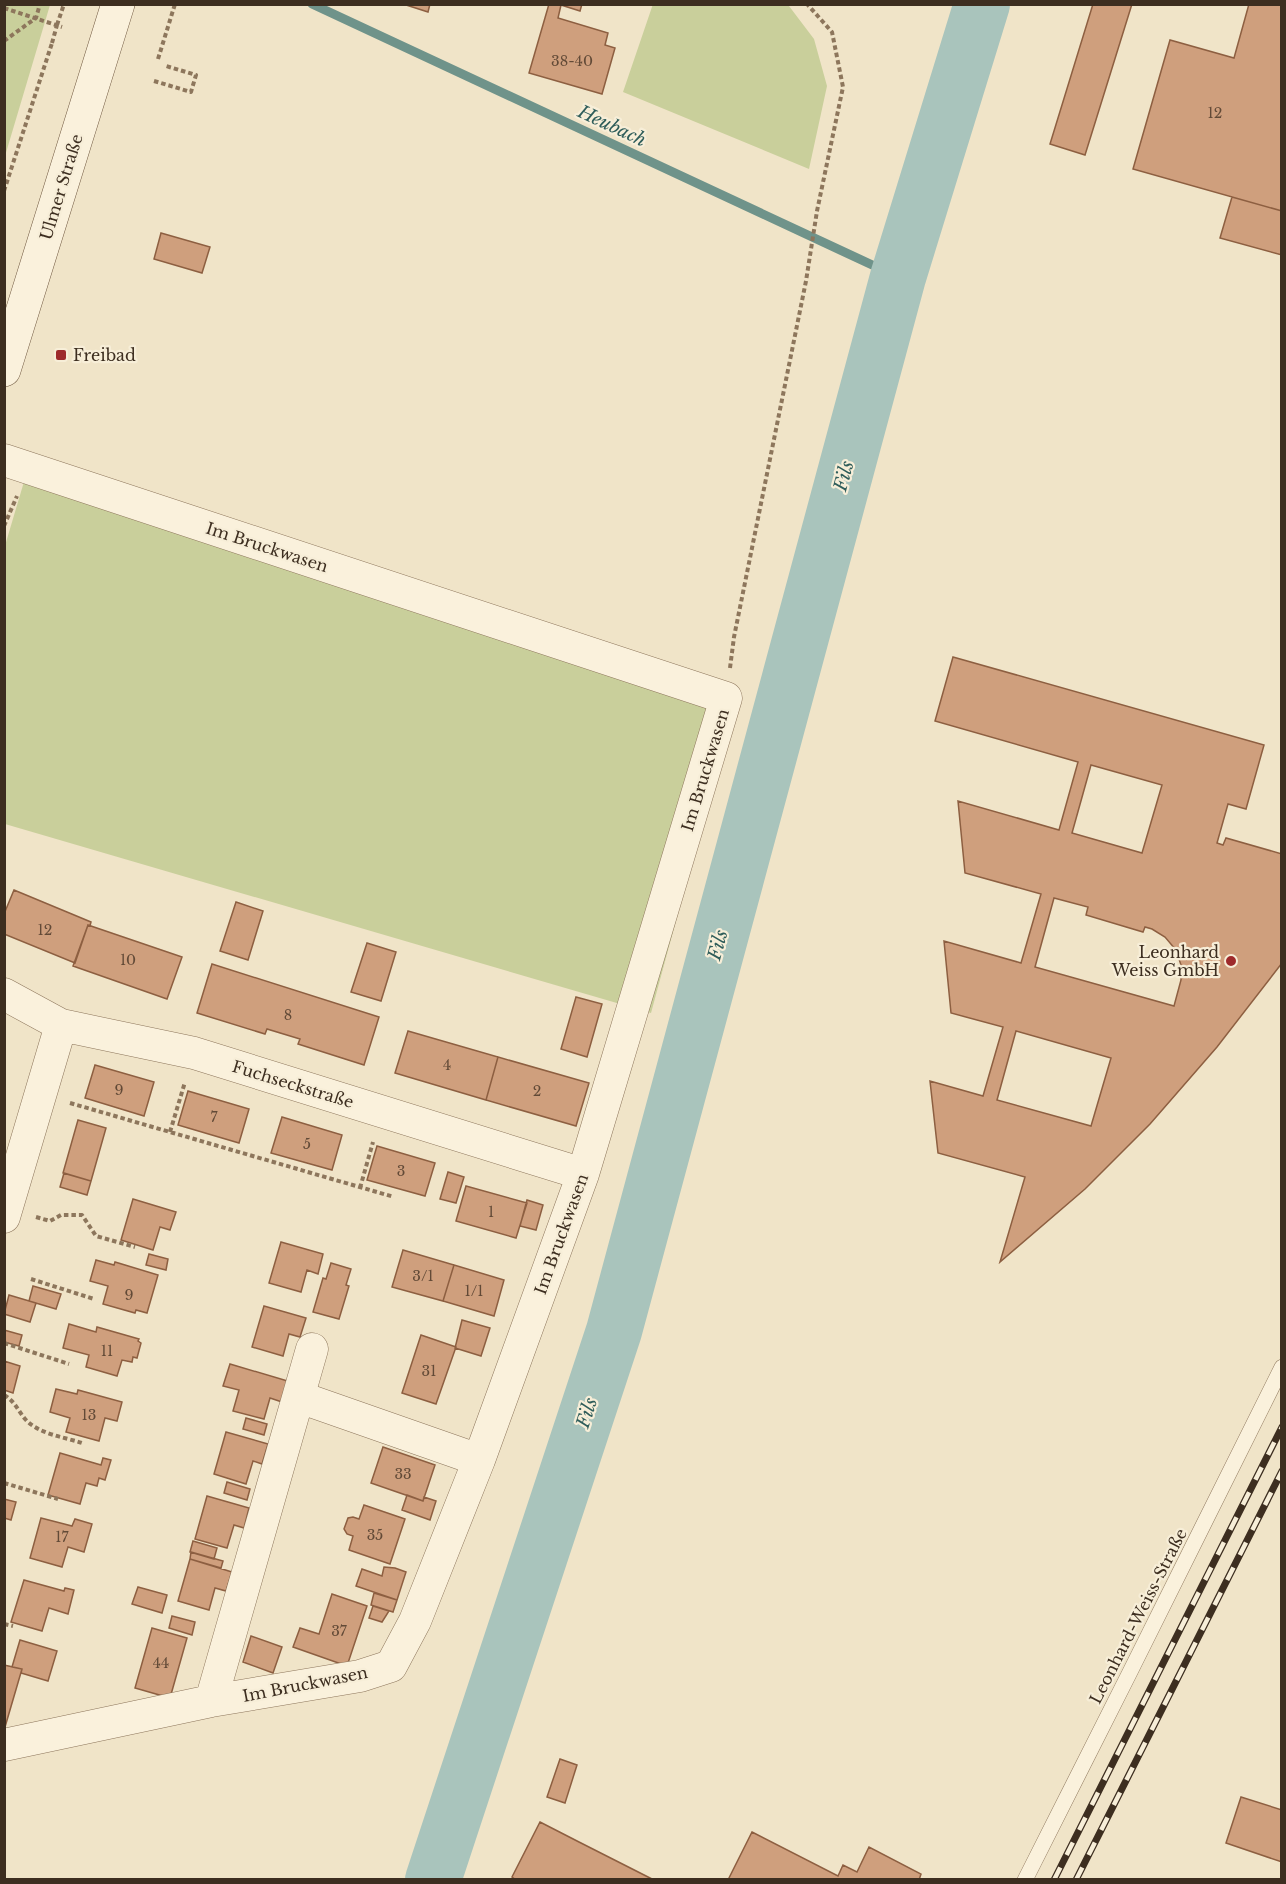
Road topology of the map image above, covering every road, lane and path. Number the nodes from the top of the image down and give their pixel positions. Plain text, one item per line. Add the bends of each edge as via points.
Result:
1 (40, 4) edge
2 (64, 4) edge
3 (118, 4) edge
4 (175, 4) edge
5 (807, 4) edge
6 (4, 8) edge
7 (36, 18) junction
8 (60, 26) junction
9 (4, 41) edge
10 (159, 59) dead end
11 (166, 66) dead end
12 (154, 81) dead end
13 (4, 191) edge
14 (4, 370) edge
15 (4, 460) edge
16 (726, 698) junction
17 (4, 994) edge
18 (61, 1025) junction
19 (194, 1053) junction
20 (41, 1095) junction
21 (382, 1112) junction
22 (170, 1132) junction
23 (583, 1174) junction
24 (360, 1188) junction
25 (393, 1197) dead end
26 (6, 1212) edge
27 (135, 1247) dead end
28 (31, 1279) dead end
29 (94, 1299) dead end
30 (4, 1343) edge
31 (312, 1349) dead end
32 (69, 1364) dead end
33 (1281, 1367) edge
34 (4, 1395) edge
35 (298, 1397) junction
36 (82, 1443) dead end
37 (479, 1460) junction
38 (4, 1483) edge
39 (58, 1499) dead end
40 (4, 1624) edge
41 (13, 1626) dead end
42 (211, 1701) junction
43 (4, 1745) edge
44 (1024, 1880) edge

1 - 7 path
2 - 8 path
3 - 14 main road, Ulmer Straße
4 - 10 path
5 - 16 path via 832,32 843,87 734,637
6 - 7 path
7 - 8 path
7 - 9 path
8 - 13 path, bridge
11 - 12 path via 196,75 191,92
15 - 16 street, Im Bruckwasen
16 - 23 street, Im Bruckwasen
17 - 18 street, Fuchseckstraße
18 - 19 street, Fuchseckstraße
18 - 20 street
19 - 21 street, Fuchseckstraße
19 - 22 path
20 - 22 path
20 - 26 street
21 - 23 street, Fuchseckstraße
21 - 24 path
22 - 24 path
23 - 37 street, Im Bruckwasen
24 - 25 path
26 - 27 path via 50,1221 61,1215 82,1215 96,1236
28 - 29 path
30 - 32 path
31 - 35 street
33 - 44 lane, Leonhard-Weiss-Straße
34 - 36 path via 34,1426
35 - 37 street
35 - 42 street
37 - 42 street, Im Bruckwasen via 415,1621 391,1666 360,1676
38 - 39 path
40 - 41 path
42 - 43 street, Im Bruckwasen

